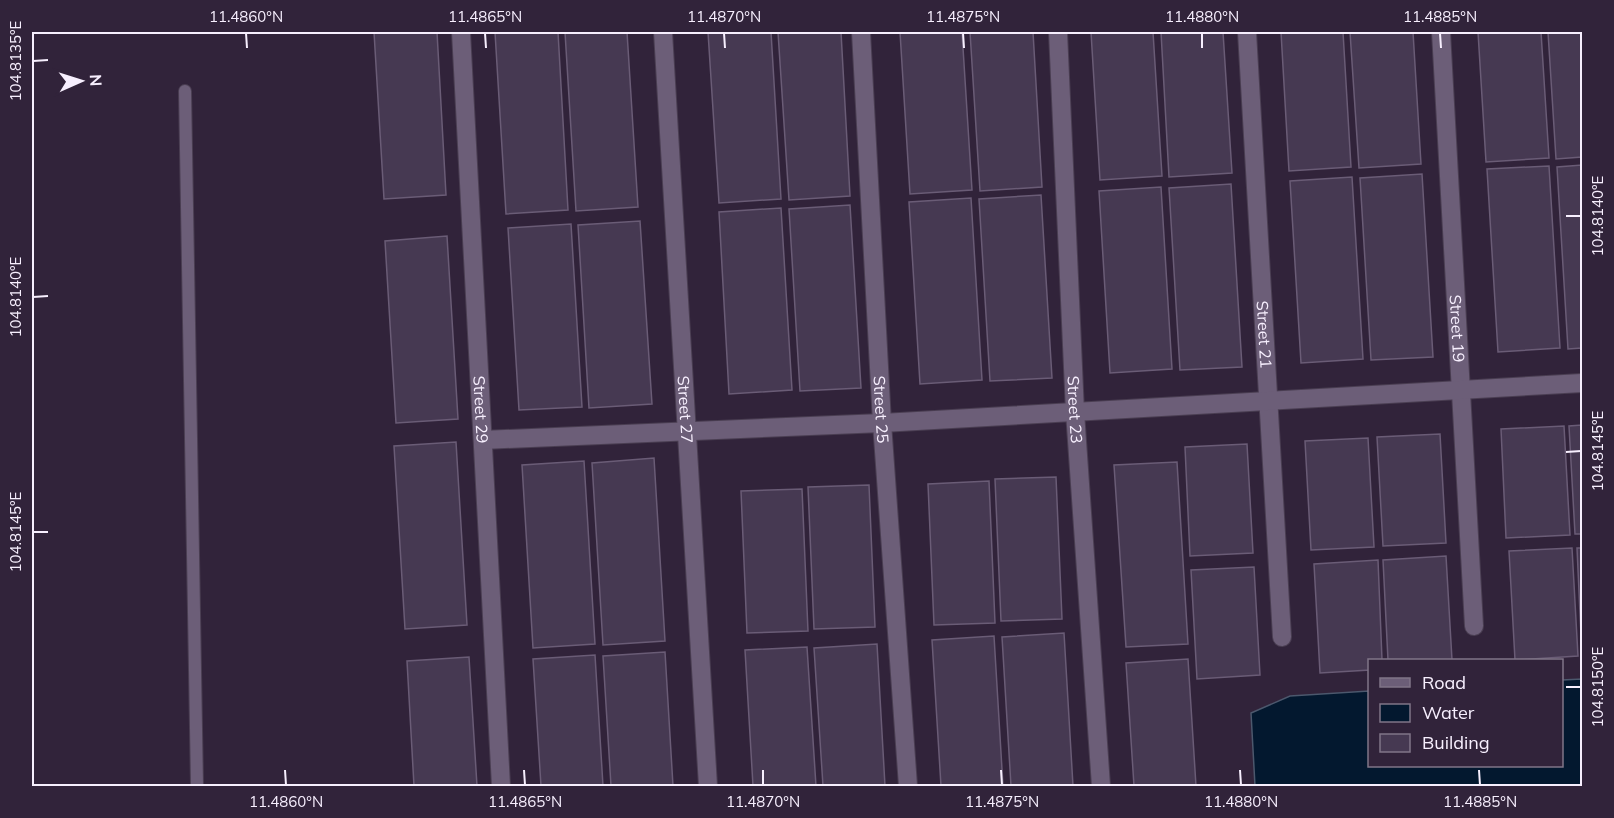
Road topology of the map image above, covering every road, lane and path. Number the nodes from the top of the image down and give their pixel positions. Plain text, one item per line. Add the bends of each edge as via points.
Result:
1 (461, 32) edge
2 (663, 32) edge
3 (861, 32) edge
4 (1058, 32) edge
5 (1247, 32) edge
6 (1441, 32) edge
7 (185, 91) dead end
8 (1582, 383) edge
9 (1461, 390) junction
10 (1270, 401) junction
11 (1075, 412) junction
12 (882, 423) junction
13 (687, 432) junction
14 (483, 440) junction
15 (1474, 626) dead end
16 (1282, 637) dead end
17 (197, 786) edge
18 (501, 786) edge
19 (708, 786) edge
20 (908, 786) edge
21 (1101, 786) edge

1 - 14 street, Street 29
2 - 13 street, Street 27
3 - 12 street, Street 25
4 - 11 street, Street 23
5 - 10 street, Street 21
6 - 9 street, Street 19
7 - 17 lane
8 - 9 street
9 - 10 street
9 - 15 street, Street 19
10 - 11 street
10 - 16 street, Street 21
11 - 12 street
11 - 21 street, Street 23
12 - 13 street
12 - 20 street, Street 25
13 - 14 street
13 - 19 street, Street 27
14 - 18 street, Street 29

